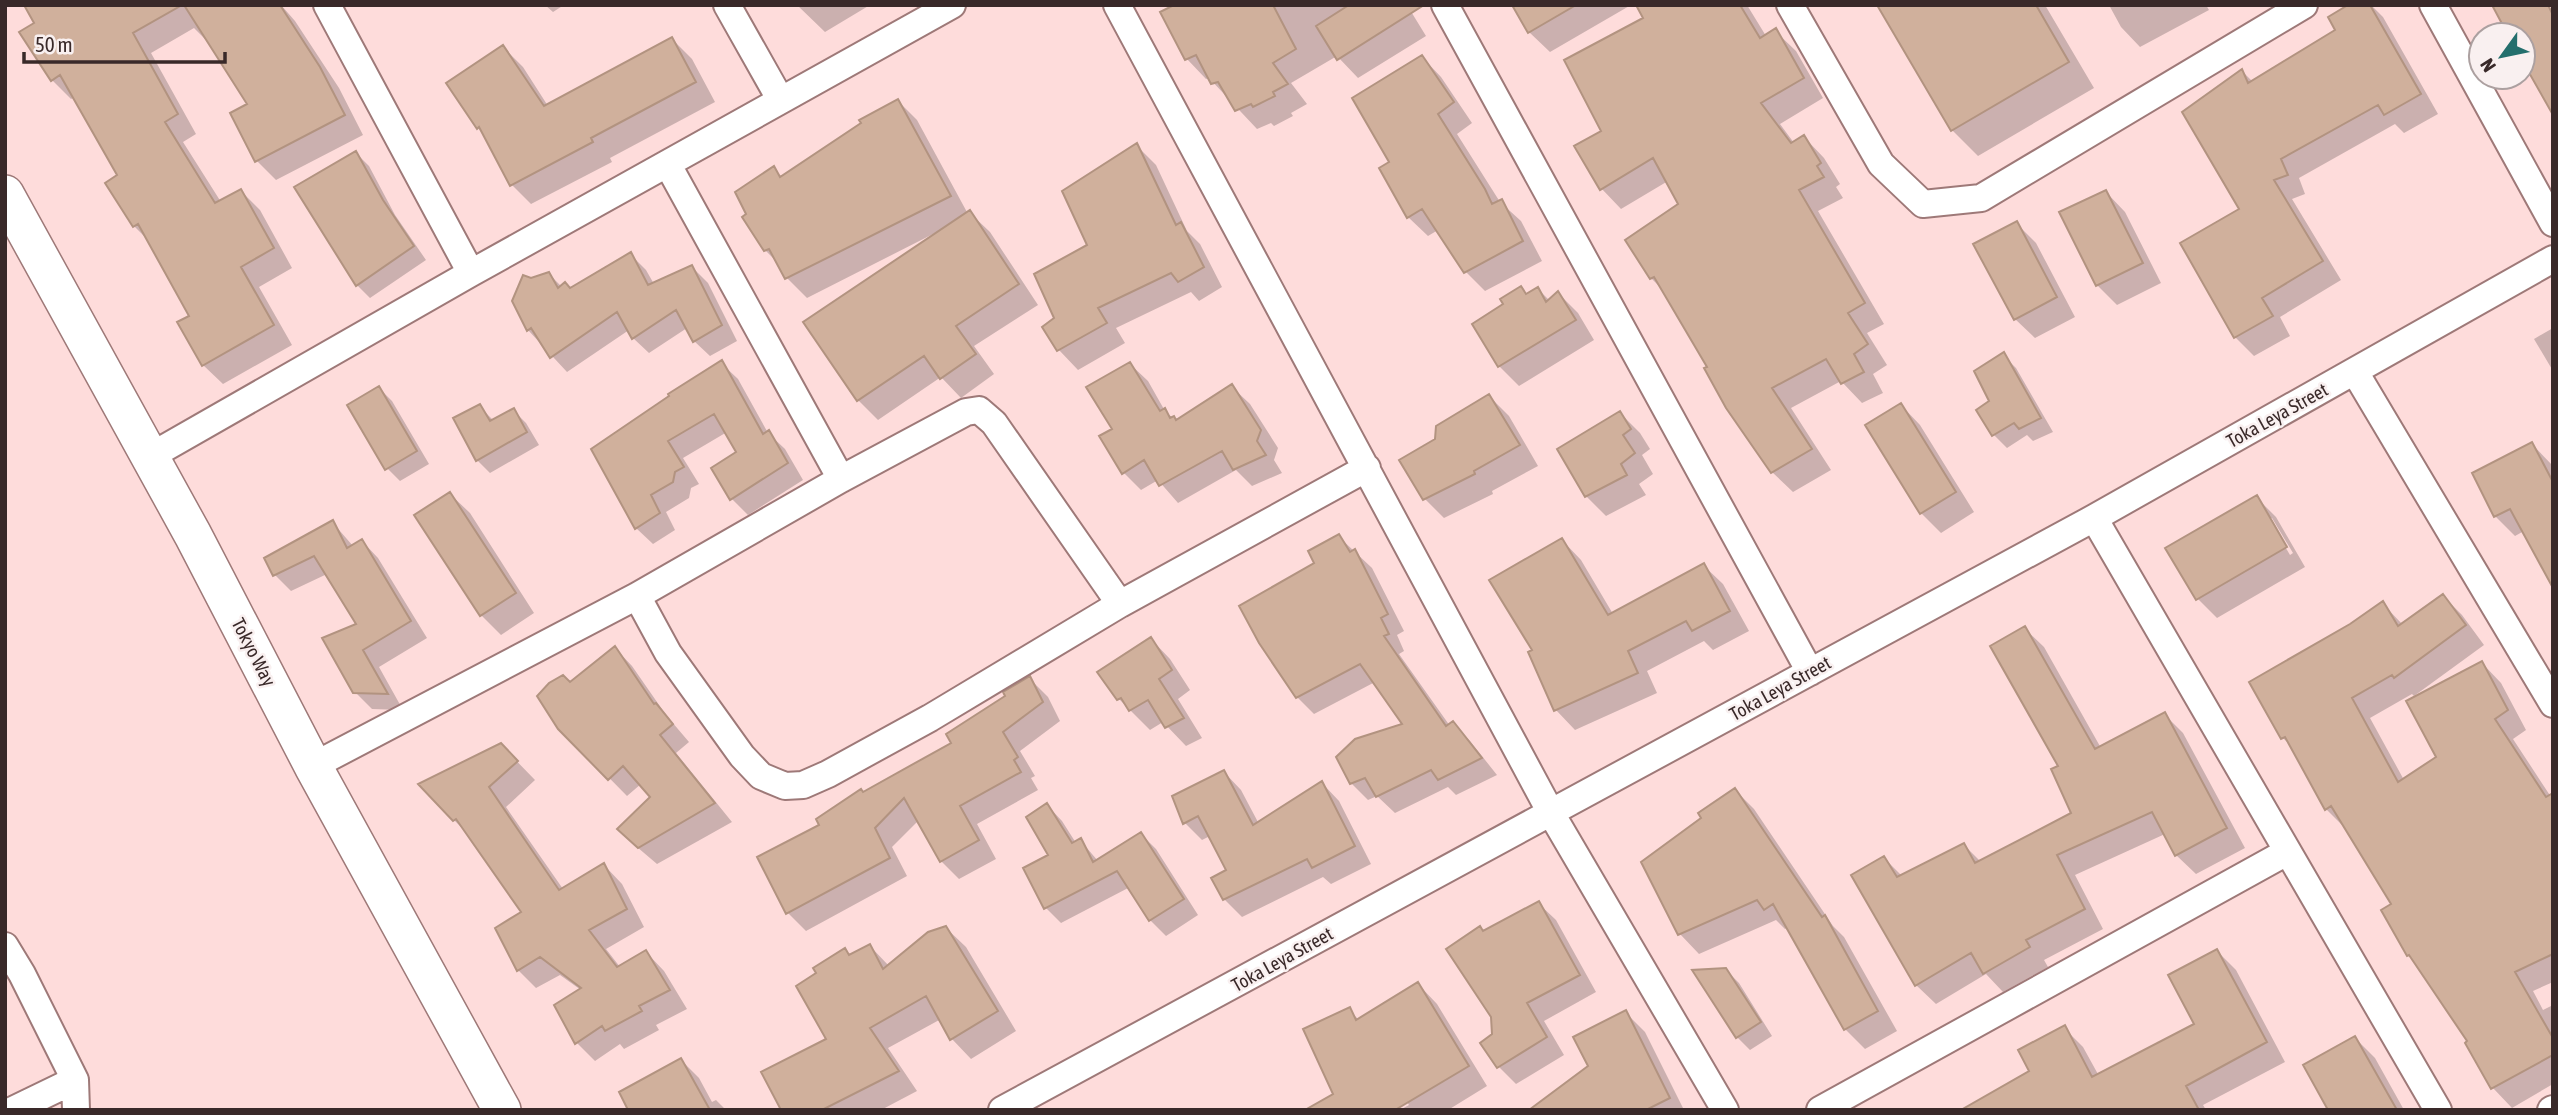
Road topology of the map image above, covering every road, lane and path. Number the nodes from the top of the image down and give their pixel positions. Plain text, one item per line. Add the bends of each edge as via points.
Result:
1 (327, 5) edge
2 (727, 5) edge
3 (952, 5) edge
4 (1117, 5) edge
5 (1445, 5) edge
6 (1790, 5) edge
7 (2304, 5) edge
8 (2433, 5) edge
9 (780, 99) junction
10 (668, 165) junction
11 (5, 194) edge
12 (2553, 223) edge
13 (2553, 259) edge
14 (471, 273) junction
15 (2355, 372) junction
16 (149, 457) junction
17 (1367, 468) junction
18 (841, 479) junction
19 (2094, 518) junction
20 (638, 596) junction
21 (1120, 604) junction
22 (1811, 672) junction
23 (2553, 704) edge
24 (313, 766) junction
25 (1551, 813) junction
26 (2287, 852) junction
27 (5, 946) edge
28 (75, 1080) junction
29 (13, 1110) edge
30 (76, 1110) edge
31 (502, 1110) edge
32 (1002, 1110) edge
33 (1725, 1110) edge
34 (1820, 1110) edge
35 (2438, 1110) edge

1 - 14 street
2 - 9 street
3 - 9 street
4 - 17 street
5 - 22 street
6 - 7 street via 1881,164 1923,204 1981,198
8 - 12 street
9 - 10 street
10 - 14 street
10 - 18 street
11 - 16 street, Tokyo Way
13 - 15 street, Toka Leya Street
14 - 16 street
15 - 19 street, Toka Leya Street
15 - 23 street
16 - 24 street, Tokyo Way
17 - 21 street
17 - 25 street
18 - 20 street
18 - 21 street via 942,423 978,410 994,423
19 - 22 street, Toka Leya Street
19 - 26 street
20 - 21 street via 668,653 742,756 761,776 785,786 803,785 828,774
20 - 24 street
22 - 25 street, Toka Leya Street
24 - 31 street, Tokyo Way
25 - 32 street, Toka Leya Street
25 - 33 street
26 - 34 street
26 - 35 street
27 - 28 street
28 - 29 street
28 - 30 street

